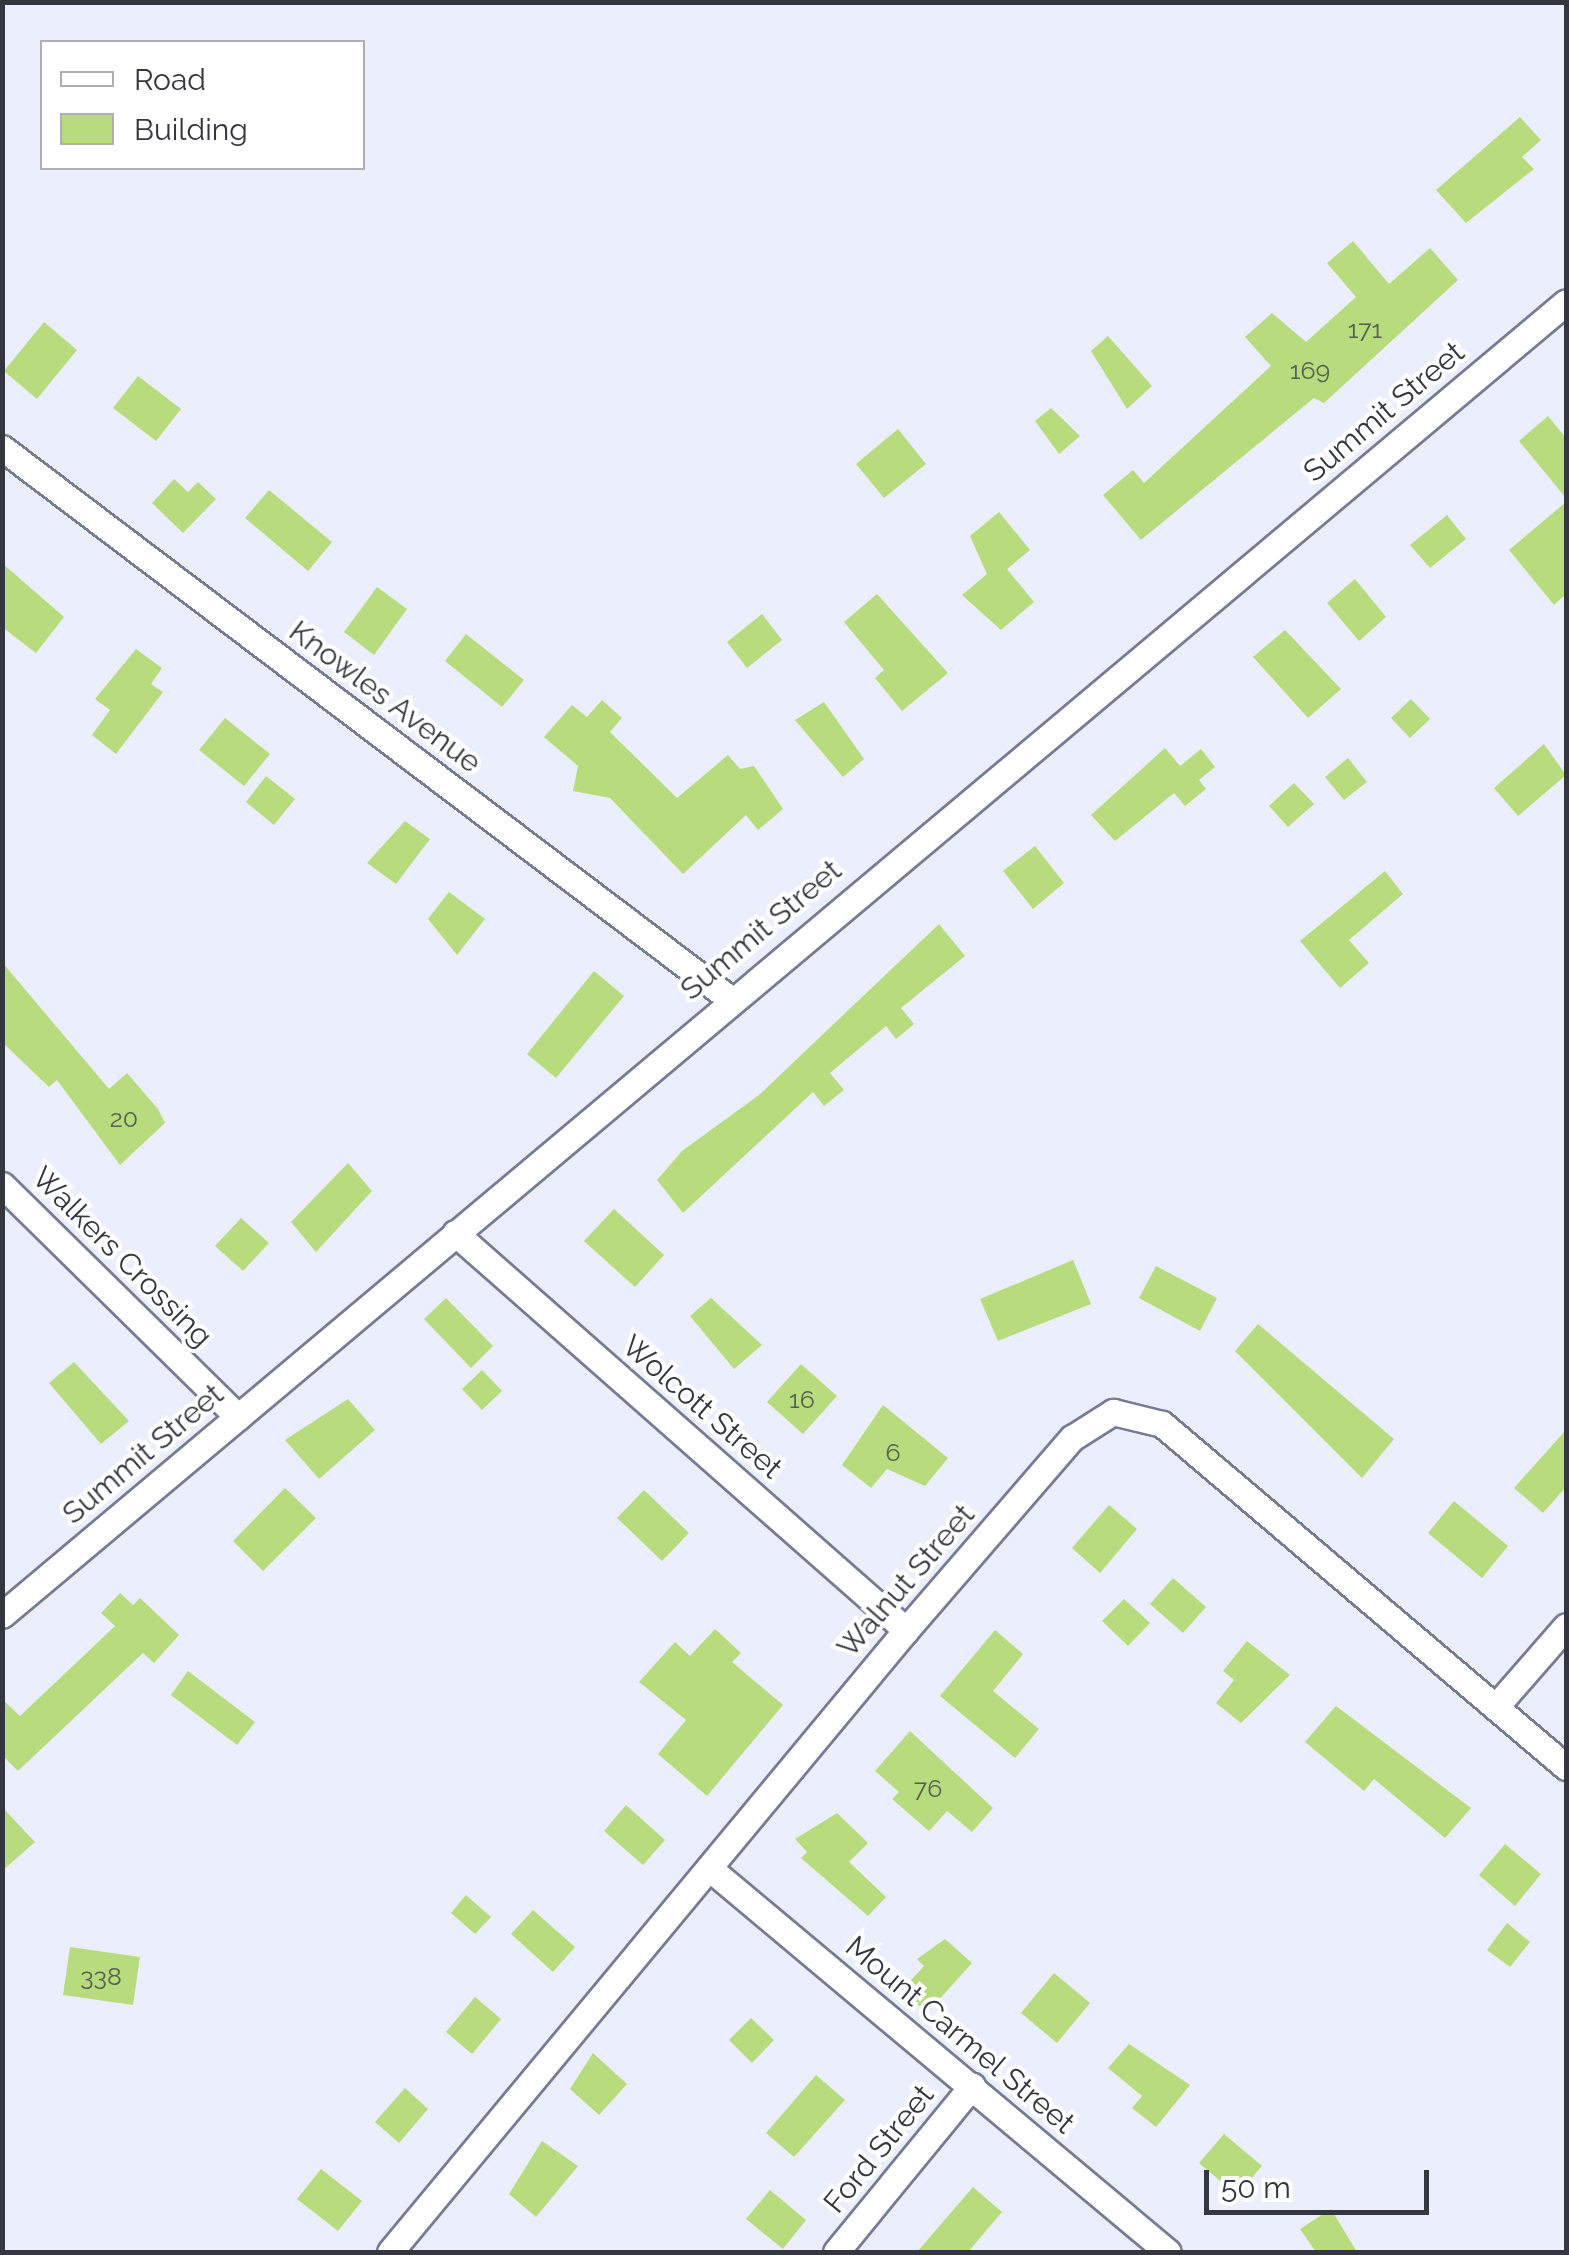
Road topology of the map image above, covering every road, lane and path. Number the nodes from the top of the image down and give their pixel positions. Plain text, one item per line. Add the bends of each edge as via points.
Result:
1 (1566, 302) edge
2 (2, 448) edge
3 (729, 998) junction
4 (2, 1185) edge
5 (456, 1233) junction
6 (238, 1417) junction
7 (2, 1615) edge
8 (1566, 1626) edge
9 (906, 1630) junction
10 (1498, 1704) junction
11 (1566, 1767) edge
12 (709, 1868) junction
13 (972, 2086) junction
14 (390, 2252) edge
15 (836, 2252) edge
16 (1168, 2252) edge

1 - 3 street, Summit Street
2 - 3 street, Knowles Avenue
3 - 5 street, Summit Street
4 - 6 street, Walkers Crossing
5 - 6 street, Summit Street
5 - 9 street, Wolcott Street
6 - 7 street, Summit Street
8 - 10 street
9 - 10 street, Walnut Street via 1072,1438 1113,1412 1162,1424
9 - 12 street, Walnut Street
10 - 11 street, Walnut Street
12 - 13 street, Mount Carmel Street
12 - 14 street, Walnut Street
13 - 15 street, Ford Street
13 - 16 street, Mount Carmel Street

